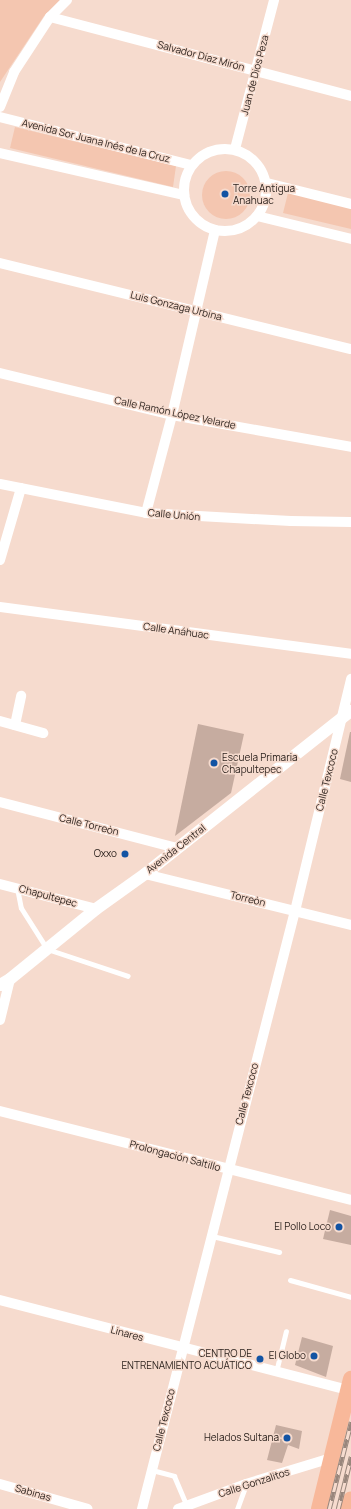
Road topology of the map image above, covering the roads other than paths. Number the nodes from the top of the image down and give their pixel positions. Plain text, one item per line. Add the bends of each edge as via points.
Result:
1 (67, 0) edge
2 (274, 0) edge
3 (50, 17) junction
4 (256, 71) junction
5 (351, 96) edge
6 (0, 107) edge
7 (0, 117) edge
8 (236, 149) junction
9 (0, 153) edge
10 (191, 165) junction
11 (267, 183) junction
12 (184, 195) junction
13 (351, 204) edge
14 (257, 216) junction
15 (215, 230) junction
16 (351, 239) edge
17 (0, 263) edge
18 (196, 311) junction
19 (351, 350) edge
20 (0, 373) edge
21 (172, 415) junction
22 (351, 447) edge
23 (0, 484) edge
24 (21, 488) junction
25 (146, 513) junction
26 (351, 522) edge
27 (0, 560) edge
28 (0, 607) edge
29 (351, 654) edge
30 (351, 679) edge
31 (21, 696) dead end
32 (347, 714) edge
33 (0, 721) edge
34 (15, 725) junction
35 (43, 733) dead end
36 (0, 802) edge
37 (177, 848) junction
38 (145, 874) junction
39 (0, 884) edge
40 (18, 888) junction
41 (96, 909) junction
42 (295, 911) junction
43 (351, 925) edge
44 (47, 950) junction
45 (128, 976) dead end
46 (5, 982) edge
47 (0, 1020) edge
48 (0, 1111) edge
49 (228, 1170) junction
50 (351, 1200) edge
51 (212, 1236) junction
52 (279, 1252) dead end
53 (290, 1280) dead end
54 (351, 1297) edge
55 (0, 1300) edge
56 (286, 1332) dead end
57 (182, 1348) junction
58 (276, 1372) junction
59 (350, 1385) edge
60 (331, 1458) junction
61 (152, 1470) junction
62 (0, 1484) edge
63 (246, 1484) junction
64 (351, 1499) edge
65 (182, 1507) edge
66 (88, 1509) edge
67 (142, 1509) edge
68 (237, 1509) edge
69 (319, 1509) edge
70 (348, 1509) edge

1 - 3 street
2 - 4 street, Juan de Dios Peza
3 - 4 street, Salvador Díaz Mirón
3 - 6 street via 14,72
4 - 5 street, Salvador Díaz Mirón
4 - 8 street, Juan de Dios Peza
7 - 10 street, Avenida Sor Juana Inés de la Cruz
8 - 10 street via 223,148 211,151 200,156
8 - 11 street via 256,162 263,171
9 - 12 street
10 - 12 street via 185,180
11 - 13 street
11 - 14 street via 266,201
12 - 15 street via 187,207 194,217 203,225
14 - 15 street via 238,229
14 - 16 street
15 - 18 street
17 - 18 street, Luis Gonzaga Urbina
18 - 19 street, Luis Gonzaga Urbina
18 - 21 street
20 - 21 street, Calle Ramón López Velarde
21 - 22 street, Calle Ramón López Velarde
21 - 25 street
23 - 24 street, Calle Unión
24 - 25 street, Calle Unión
24 - 27 street
25 - 26 street, Calle Unión
28 - 29 street, Calle Anáhuac
30 - 32 street, Calle Texcoco
31 - 34 street
32 - 37 street, Avenida Central
32 - 42 street, Calle Texcoco
33 - 34 street
34 - 35 street
36 - 37 street, Calle Torreòn
37 - 38 street, Avenida Central
38 - 41 street, Avenida Central
38 - 42 street, Torreòn
39 - 40 street, Chapultepec
40 - 41 street, Chapultepec
40 - 44 lane via 21,908
41 - 44 street, Avenida Central
42 - 43 street, Torreòn
42 - 49 street, Calle Texcoco
44 - 45 lane
44 - 46 street, Avenida Central
46 - 47 street
48 - 49 street, Prolongación Saltillo
49 - 50 street, Prolongación Saltillo
49 - 51 street, Calle Texcoco
51 - 52 lane
51 - 57 street, Calle Texcoco
53 - 54 lane
55 - 57 street, Linares
56 - 58 lane
57 - 58 street, Linares
57 - 61 street, Calle Texcoco
58 - 59 street, Linares
59 - 60 highway
60 - 63 street, Calle Gonzalitos
60 - 69 highway
61 - 65 lane via 174,1476
61 - 67 street, Calle Texcoco
62 - 66 street, Sabinas
63 - 65 street, Calle Gonzalitos
63 - 68 lane
64 - 70 highway

